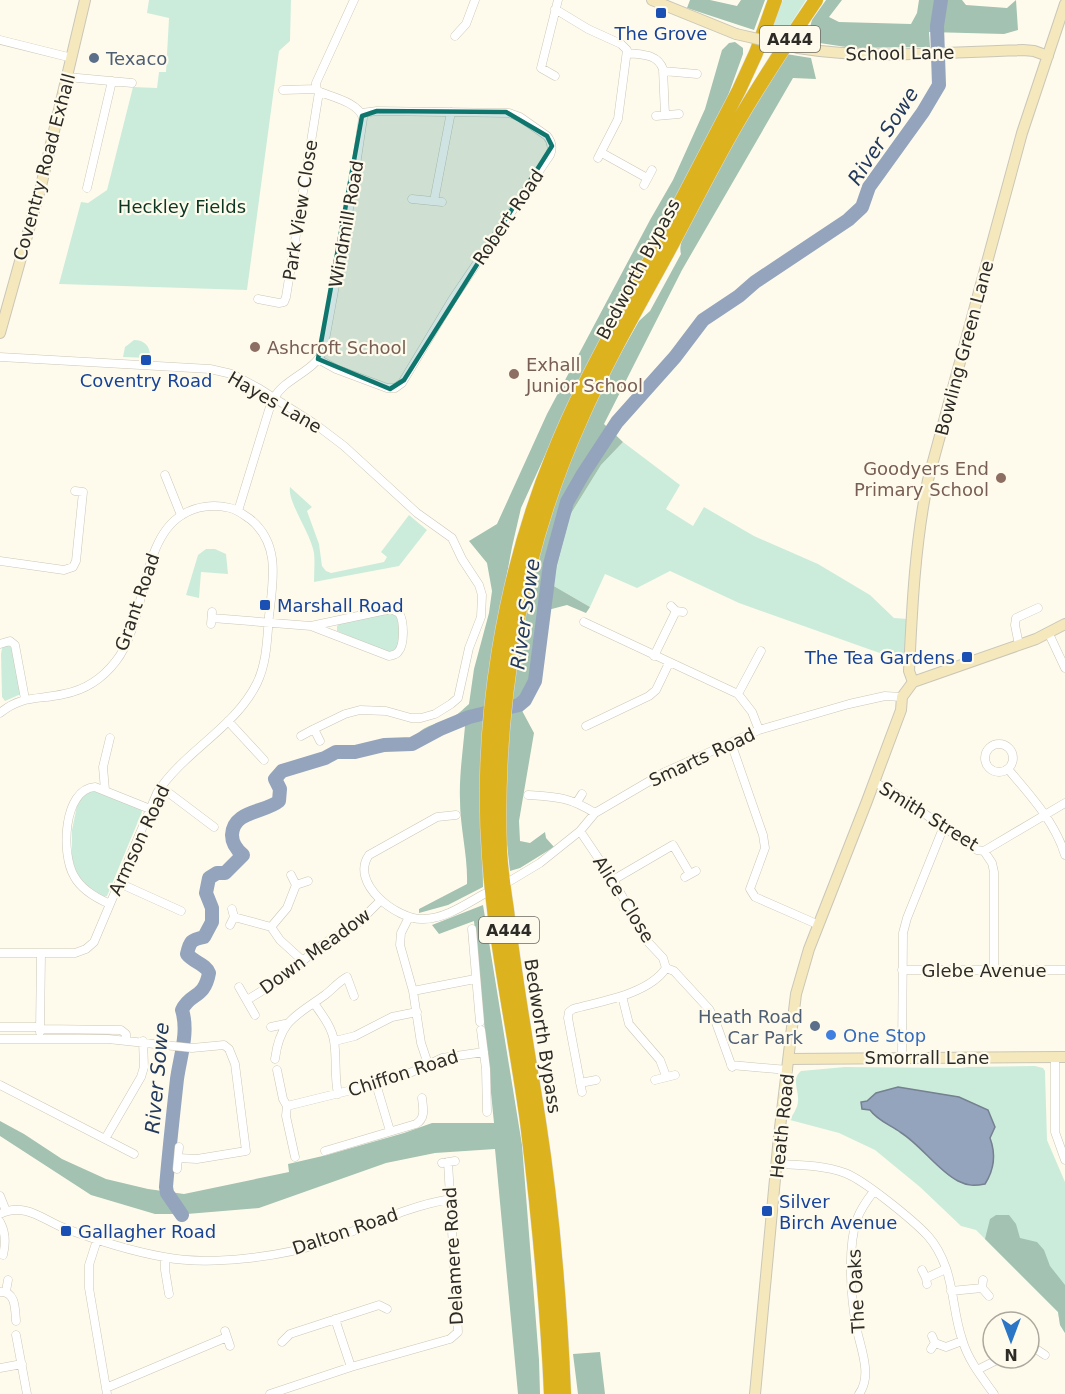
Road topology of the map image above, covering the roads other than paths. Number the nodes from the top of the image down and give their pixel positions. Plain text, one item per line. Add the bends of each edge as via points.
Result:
1 (85, 0) edge
2 (354, 0) edge
3 (476, 0) edge
4 (558, 0) edge
5 (652, 0) edge
6 (775, 0) edge
7 (816, 0) edge
8 (1065, 4) edge
9 (555, 9) junction
10 (455, 36) dead end
11 (0, 40) edge
12 (627, 53) junction
13 (1048, 56) junction
14 (72, 58) junction
15 (663, 71) junction
16 (697, 75) dead end
17 (555, 76) dead end
18 (67, 77) junction
19 (112, 81) junction
20 (132, 83) dead end
21 (283, 90) dead end
22 (318, 90) junction
23 (452, 112) junction
24 (362, 113) junction
25 (679, 114) dead end
26 (652, 170) dead end
27 (87, 188) dead end
28 (412, 199) dead end
29 (258, 299) dead end
30 (0, 333) edge
31 (0, 357) edge
32 (318, 359) junction
33 (273, 398) junction
34 (165, 475) dead end
35 (75, 491) dead end
36 (238, 511) junction
37 (181, 515) junction
38 (0, 561) edge
39 (1038, 608) dead end
40 (677, 610) dead end
41 (212, 618) dead end
42 (269, 622) junction
43 (585, 622) dead end
44 (1065, 624) edge
45 (311, 626) junction
46 (1049, 634) junction
47 (0, 644) edge
48 (1019, 645) junction
49 (762, 650) dead end
50 (654, 656) junction
51 (669, 663) junction
52 (1065, 668) edge
53 (503, 671) junction
54 (913, 681) junction
55 (738, 694) junction
56 (902, 697) junction
57 (25, 699) junction
58 (0, 713) edge
59 (228, 721) junction
60 (586, 727) dead end
61 (314, 729) junction
62 (759, 730) junction
63 (301, 736) dead end
64 (110, 738) dead end
65 (320, 741) dead end
66 (731, 743) junction
67 (264, 760) dead end
68 (1008, 769) dead end
69 (874, 782) junction
70 (161, 787) junction
71 (105, 790) junction
72 (582, 794) dead end
73 (528, 795) dead end
74 (577, 802) junction
75 (1065, 803) edge
76 (150, 809) junction
77 (595, 813) junction
78 (456, 815) dead end
79 (1045, 815) junction
80 (944, 825) junction
81 (214, 827) dead end
82 (580, 831) junction
83 (984, 851) junction
84 (1065, 855) edge
85 (690, 874) dead end
86 (291, 875) dead end
87 (613, 880) junction
88 (308, 881) dead end
89 (510, 881) dead end
90 (119, 884) junction
91 (296, 885) junction
92 (484, 894) dead end
93 (381, 900) junction
94 (110, 904) junction
95 (181, 911) dead end
96 (232, 917) dead end
97 (409, 917) junction
98 (819, 925) junction
99 (272, 927) junction
100 (472, 929) dead end
101 (0, 953) edge
102 (41, 953) junction
103 (303, 961) junction
104 (666, 968) junction
105 (902, 970) junction
106 (994, 970) junction
107 (1065, 970) edge
108 (475, 979) junction
109 (239, 987) dead end
110 (413, 991) junction
111 (354, 996) dead end
112 (622, 996) junction
113 (247, 1000) junction
114 (314, 1003) junction
115 (417, 1012) junction
116 (255, 1014) dead end
117 (285, 1024) junction
118 (0, 1027) edge
119 (271, 1027) dead end
120 (40, 1028) junction
121 (0, 1040) edge
122 (40, 1040) junction
123 (126, 1040) junction
124 (143, 1041) junction
125 (334, 1041) junction
126 (484, 1052) junction
127 (1060, 1057) edge
128 (902, 1058) junction
129 (275, 1059) dead end
130 (789, 1059) junction
131 (428, 1064) junction
132 (277, 1070) dead end
133 (788, 1070) junction
134 (675, 1075) dead end
135 (666, 1077) junction
136 (596, 1080) dead end
137 (655, 1080) dead end
138 (580, 1083) junction
139 (0, 1084) edge
140 (376, 1084) junction
141 (582, 1092) dead end
142 (339, 1094) junction
143 (422, 1098) dead end
144 (287, 1106) junction
145 (487, 1112) dead end
146 (390, 1131) junction
147 (105, 1139) junction
148 (1062, 1146) edge
149 (179, 1147) dead end
150 (325, 1151) dead end
151 (134, 1154) dead end
152 (295, 1157) dead end
153 (178, 1158) junction
154 (1065, 1160) edge
155 (449, 1162) dead end
156 (777, 1164) junction
157 (177, 1169) dead end
158 (874, 1191) junction
159 (0, 1196) edge
160 (451, 1199) junction
161 (3, 1212) edge
162 (0, 1222) edge
163 (97, 1240) junction
164 (4, 1257) edge
165 (165, 1258) junction
166 (946, 1269) junction
167 (922, 1270) dead end
168 (177, 1279) dead end
169 (8, 1280) dead end
170 (167, 1281) junction
171 (951, 1291) junction
172 (3, 1292) edge
173 (169, 1294) dead end
174 (989, 1296) dead end
175 (387, 1309) dead end
176 (335, 1319) junction
177 (16, 1321) dead end
178 (555, 1334) junction
179 (16, 1335) dead end
180 (962, 1341) junction
181 (282, 1342) dead end
182 (933, 1343) dead end
183 (230, 1346) dead end
184 (1041, 1353) edge
185 (1045, 1355) dead end
186 (22, 1364) junction
187 (351, 1367) junction
188 (0, 1368) edge
189 (981, 1368) edge
190 (977, 1370) junction
191 (107, 1391) edge
192 (27, 1394) edge
193 (270, 1394) edge
194 (549, 1394) edge
195 (564, 1394) edge
196 (572, 1394) edge
197 (755, 1394) edge
198 (859, 1394) edge
199 (994, 1394) edge

1 - 14 street, Coventry Road Exhall
2 - 22 street via 316,83
3 - 10 street via 466,24
4 - 9 street
5 - 13 street, School Lane, bridge via 736,34 840,54 1023,50
6 - 53 highway, Bedworth Bypass / A444 via 739,90 576,400 552,457 517,565 506,616
7 - 53 highway, Bedworth Bypass / A444 via 734,128 581,419 555,484
8 - 13 street, Bowling Green Lane
9 - 12 street via 621,44
9 - 17 street via 541,68
11 - 14 street
12 - 15 street via 654,57
12 - 26 street via 618,120 600,155 646,181
13 - 54 street, Bowling Green Lane via 1019,144 925,496 911,623 909,671
14 - 18 street, Coventry Road Exhall
15 - 16 street
15 - 25 street via 661,115
18 - 19 street
18 - 30 street, Coventry Road Exhall
19 - 20 street
19 - 27 street
21 - 22 street
22 - 24 street
22 - 29 street, Park View Close via 286,297 282,303
23 - 24 street, Robert Road
23 - 28 street via 438,201
23 - 32 street, Robert Road via 513,114 549,138 552,152 400,385 387,388
24 - 32 street, Windmill Road via 347,220
31 - 33 street, Hayes Lane via 210,369 232,374
32 - 33 street
33 - 36 street
33 - 61 street, Hayes Lane via 326,432 417,513 452,538 479,585 482,607 458,698 447,707 421,718 366,709
34 - 37 street
35 - 38 street via 82,492 73,567 64,570
36 - 37 street via 210,506
36 - 42 street, Armson Road via 257,525 272,552
37 - 57 street, Grant Road via 159,541 129,639 115,663 101,678 77,691
39 - 48 street via 1016,618
40 - 50 street
41 - 42 street
42 - 45 street
42 - 59 street, Armson Road via 258,681
43 - 50 street
44 - 46 street
45 - 45 street via 389,656 400,650 403,623 399,613 391,609
46 - 48 street
46 - 52 street
47 - 57 street via 10,641 15,645
48 - 54 street
49 - 55 street
50 - 51 street
51 - 55 street
51 - 60 street via 649,696
53 - 178 highway, Bedworth Bypass / A444 via 488,855 500,958 548,1190
54 - 56 street
55 - 62 street via 752,712
56 - 62 street, Smarts Road via 885,696 849,704
56 - 69 street, Heath Road via 901,710
57 - 58 street, Grant Road
59 - 67 street
59 - 70 street, Armson Road
61 - 63 street, Hayes Lane
61 - 65 street
62 - 66 street, Smarts Road
64 - 71 street via 103,767
66 - 77 street, Smarts Road via 665,772
66 - 98 street via 765,848 750,886 752,893
68 - 79 street
69 - 80 street, Smith Street
69 - 98 street, Heath Road
70 - 76 street, Armson Road
70 - 81 street
71 - 76 street
71 - 94 street via 90,787 79,794 66,841 75,878 94,896
72 - 74 street
73 - 74 street
74 - 77 street
75 - 79 street
76 - 90 street, Armson Road
77 - 82 street, Smarts Road
78 - 93 street via 436,817 369,855 363,865 363,877
79 - 83 street
79 - 84 street
80 - 83 street, Smith Street
80 - 105 street via 905,925
82 - 87 street, Alice Close
82 - 89 street, Smarts Road
83 - 106 street via 994,872
85 - 87 street via 673,845
86 - 91 street
87 - 104 street, Alice Close
88 - 91 street
90 - 94 street, Armson Road
90 - 95 street
91 - 99 street via 287,908
92 - 97 street via 446,914 425,920
93 - 97 street
93 - 103 street, Down Meadow via 358,923
94 - 102 street, Armson Road via 86,949 75,953
96 - 99 street
97 - 110 street via 400,945
98 - 130 street, Heath Road via 796,994
99 - 103 street
100 - 108 street
101 - 102 street
102 - 120 street
103 - 113 street, Down Meadow via 281,980
104 - 112 street
104 - 133 street, Alice Close via 674,971 709,1009 732,1066
105 - 106 street, Glebe Avenue
105 - 128 street
106 - 107 street, Glebe Avenue
108 - 110 street
108 - 126 street
109 - 113 street, Down Meadow
110 - 115 street
111 - 114 street via 347,977
112 - 135 street via 629,1024 660,1060
112 - 138 street via 573,1009 568,1014
113 - 116 street, Down Meadow
114 - 117 street
114 - 125 street
115 - 125 street via 392,1017 354,1036
115 - 131 street
117 - 119 street
117 - 129 street
118 - 120 street
120 - 122 street
120 - 123 street via 122,1030
121 - 122 street
122 - 123 street
123 - 124 street
124 - 147 street via 141,1077
124 - 153 street via 192,1048 224,1045 231,1052 246,1151
125 - 142 street
126 - 131 street, Chiffon Road via 453,1055
126 - 145 street
127 - 128 street, Smorrall Lane
127 - 148 street via 1054,1107 1055,1132
128 - 130 street, Smorrall Lane
130 - 133 street, Heath Road
131 - 140 street, Chiffon Road
132 - 144 street
133 - 156 street, Heath Road
134 - 135 street
135 - 137 street
136 - 138 street
138 - 141 street
139 - 147 street
140 - 142 street, Chiffon Road
140 - 146 street
142 - 144 street, Chiffon Road
143 - 146 street via 420,1122
144 - 152 street
146 - 150 street
147 - 151 street
148 - 154 street
149 - 153 street
153 - 157 street
155 - 160 street, Delamere Road
156 - 158 street via 839,1171
156 - 197 street, Heath Road
158 - 166 street via 928,1237
158 - 198 street, The Oaks via 857,1218 853,1245 855,1324 866,1372
159 - 161 street, Dalton Road
160 - 165 street, Dalton Road via 421,1205 320,1244 278,1254 235,1259
160 - 187 street, Delamere Road via 458,1332 450,1339
161 - 163 street, Dalton Road via 29,1212
162 - 164 street via 6,1243
163 - 165 street, Dalton Road
163 - 191 street via 89,1265 88,1288
165 - 170 street
166 - 167 street via 926,1281
166 - 171 street
168 - 170 street
169 - 172 street
170 - 173 street
171 - 174 street via 982,1284
171 - 180 street
172 - 177 street via 11,1295
175 - 176 street via 379,1305
176 - 181 street via 290,1334
176 - 187 street
178 - 194 highway, Bedworth Bypass / A444
178 - 195 highway, Bedworth Bypass / A444
178 - 196 highway
179 - 186 street
180 - 182 street via 946,1347
180 - 190 street
183 - 191 street via 226,1334
184 - 185 street
186 - 188 street
186 - 192 street
187 - 193 street, Delamere Road
189 - 190 street
190 - 199 street

